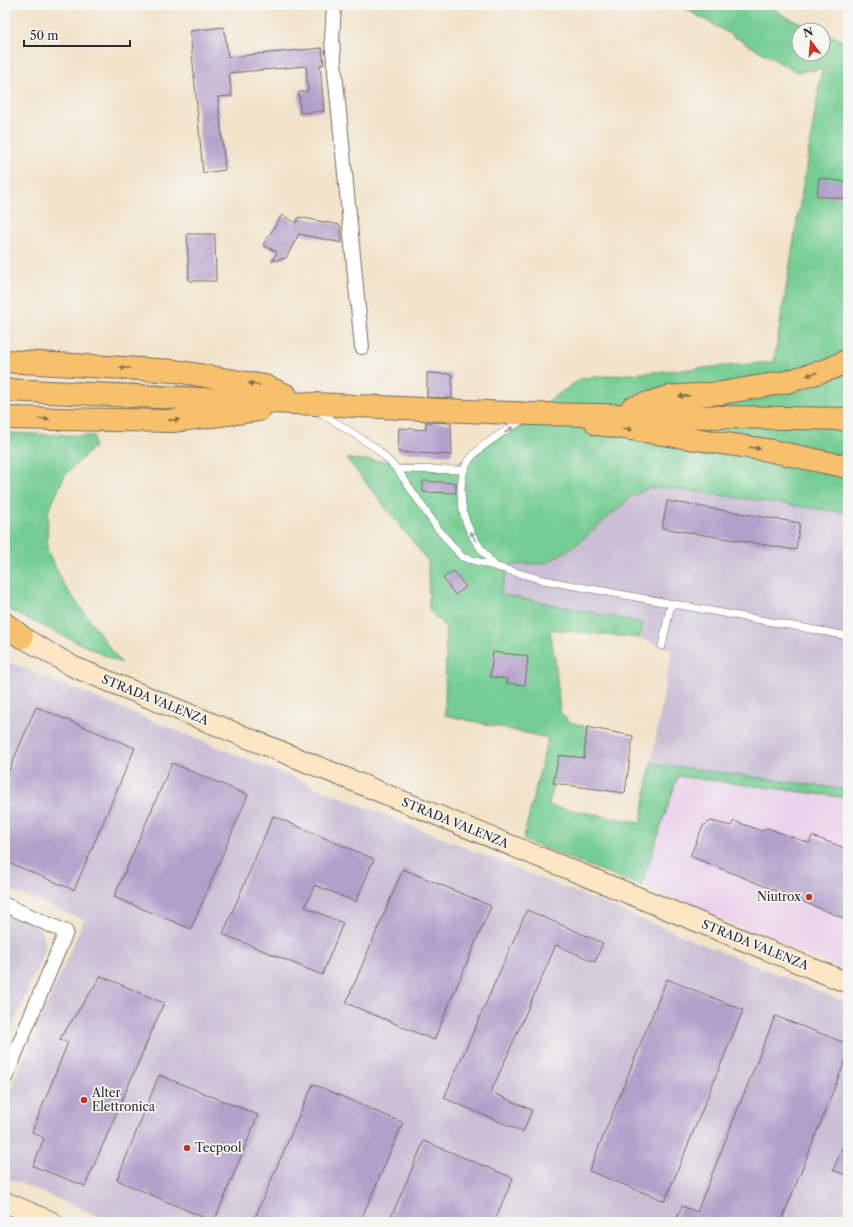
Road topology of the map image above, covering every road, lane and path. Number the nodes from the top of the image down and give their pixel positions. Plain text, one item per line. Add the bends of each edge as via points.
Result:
1 (334, 5) edge
2 (362, 347) dead end
3 (5, 360) edge
4 (848, 360) edge
5 (5, 390) edge
6 (304, 403) junction
7 (613, 413) junction
8 (533, 414) junction
9 (6, 418) edge
10 (848, 419) edge
11 (848, 467) edge
12 (397, 468) junction
13 (464, 470) junction
14 (496, 568) junction
15 (671, 604) junction
16 (5, 624) edge
17 (848, 636) edge
18 (11, 637) edge
19 (662, 646) dead end
20 (5, 905) edge
21 (848, 983) edge
22 (5, 1078) edge
23 (5, 1202) edge
24 (52, 1222) edge

1 - 2 street via 332,41
6 -> 3 highway via 265,386 216,376
4 -> 7 highway via 830,369 786,382 722,393 668,397
5 - 6 highway
6 - 8 highway
9 -> 6 highway via 172,421
6 - 12 lane via 376,448
7 - 8 highway
7 - 10 highway
8 -> 11 highway via 767,450
13 -> 8 lane via 470,458
12 - 13 lane
12 - 14 lane via 438,529 462,557
14 -> 13 lane via 478,548 467,526 461,504
14 - 15 lane via 543,580
15 - 17 lane
15 - 19 lane
16 - 18 highway
18 - 21 main road, STRADA VALENZA via 61,662
20 - 22 street via 66,932
23 - 24 main road

